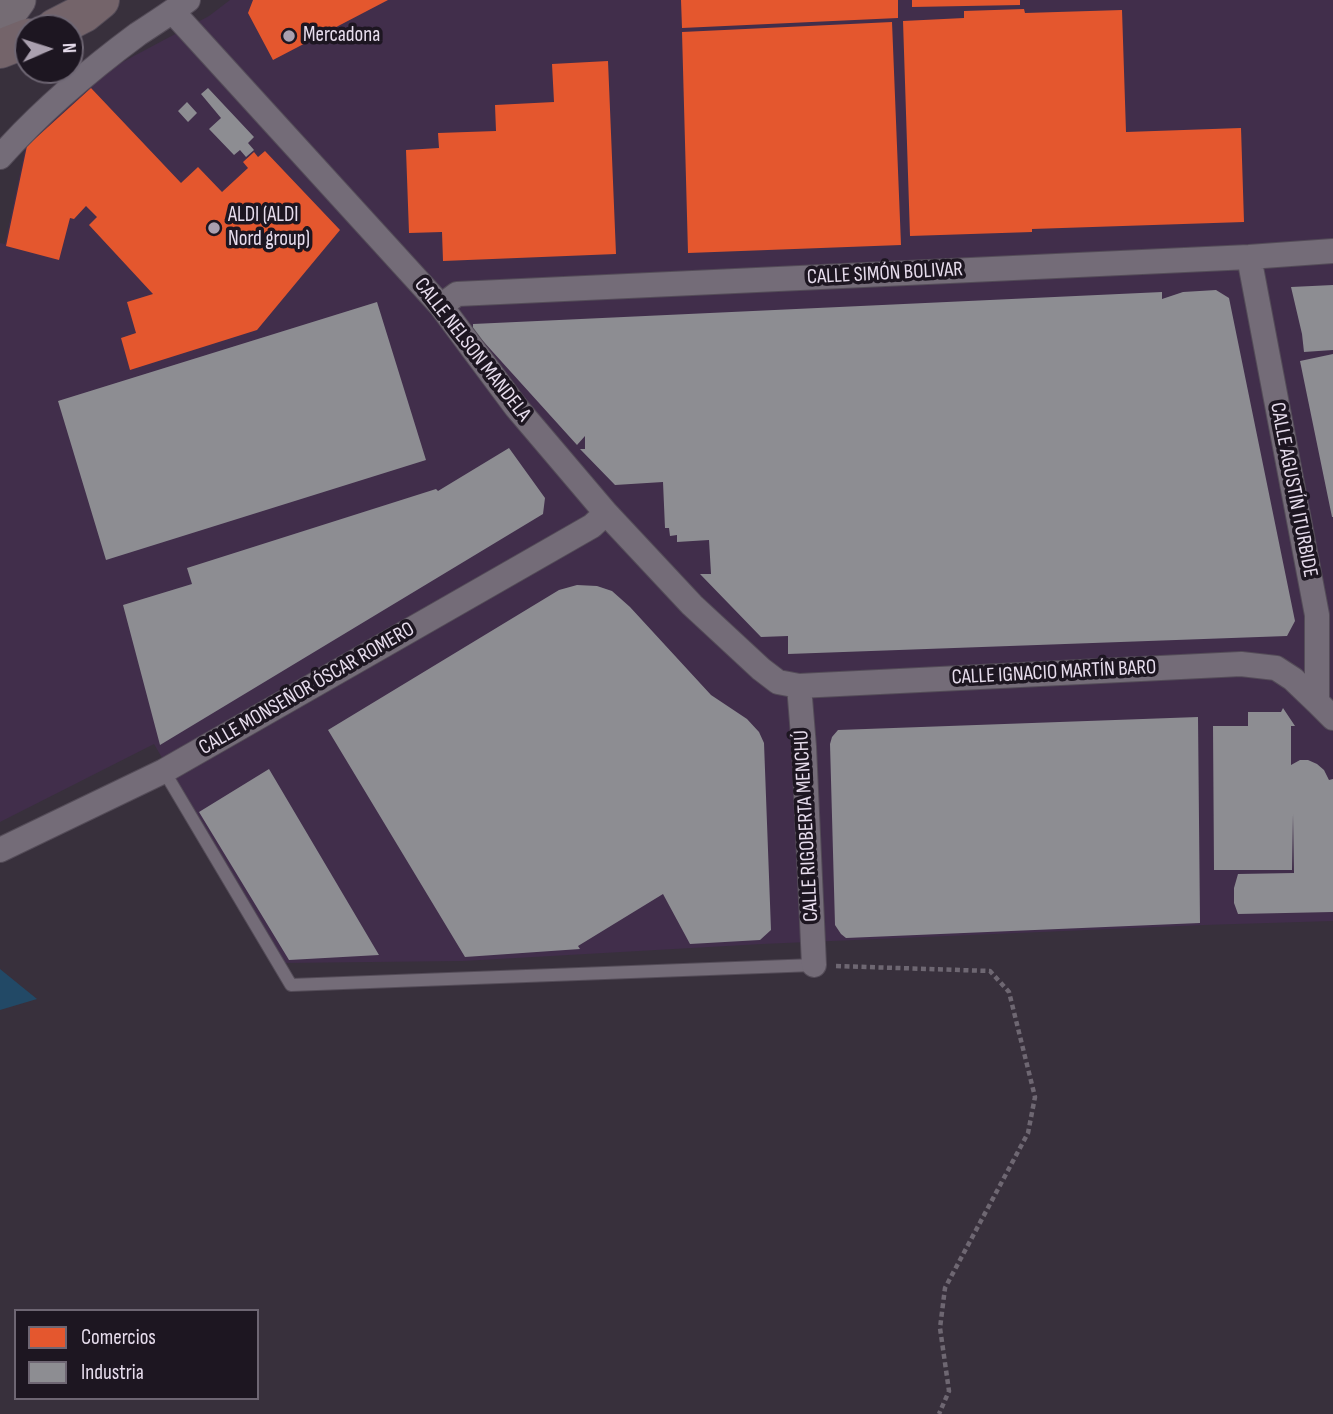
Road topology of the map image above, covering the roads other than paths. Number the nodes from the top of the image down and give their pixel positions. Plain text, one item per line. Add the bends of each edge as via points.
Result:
1 (18, 0) edge
2 (100, 0) edge
3 (180, 6) edge
4 (81, 14) edge
5 (0, 25) edge
6 (31, 123) junction
7 (0, 135) edge
8 (0, 158) edge
9 (1333, 251) edge
10 (1249, 257) junction
11 (442, 306) junction
12 (606, 513) junction
13 (789, 684) junction
14 (1325, 710) edge
15 (164, 771) junction
16 (0, 850) edge
17 (814, 965) joint

1 - 5 street
2 - 4 highway
3 - 6 street
3 - 11 street, CALLE NELSON MANDELA
6 - 7 street
6 - 8 street
9 - 10 street, CALLE SIMÓN BOLIVAR
10 - 11 street, CALLE SIMÓN BOLIVAR via 457,294
10 - 14 street, CALLE AGUSTÍN ITURBIDE via 1317,615
11 - 12 street, CALLE NELSON MANDELA via 516,407
12 - 13 street, CALLE NELSON MANDELA via 692,605 761,669
12 - 15 street, CALLE MONSEÑOR ÓSCAR ROMERO via 592,526
13 - 14 street, CALLE IGNACIO MARTÍN BARO via 1241,664 1276,668
13 - 17 street, CALLE RIGOBERTA MENCHÚ via 804,747
15 - 16 street, CALLE MONSEÑOR ÓSCAR ROMERO
15 - 17 lane via 291,985

